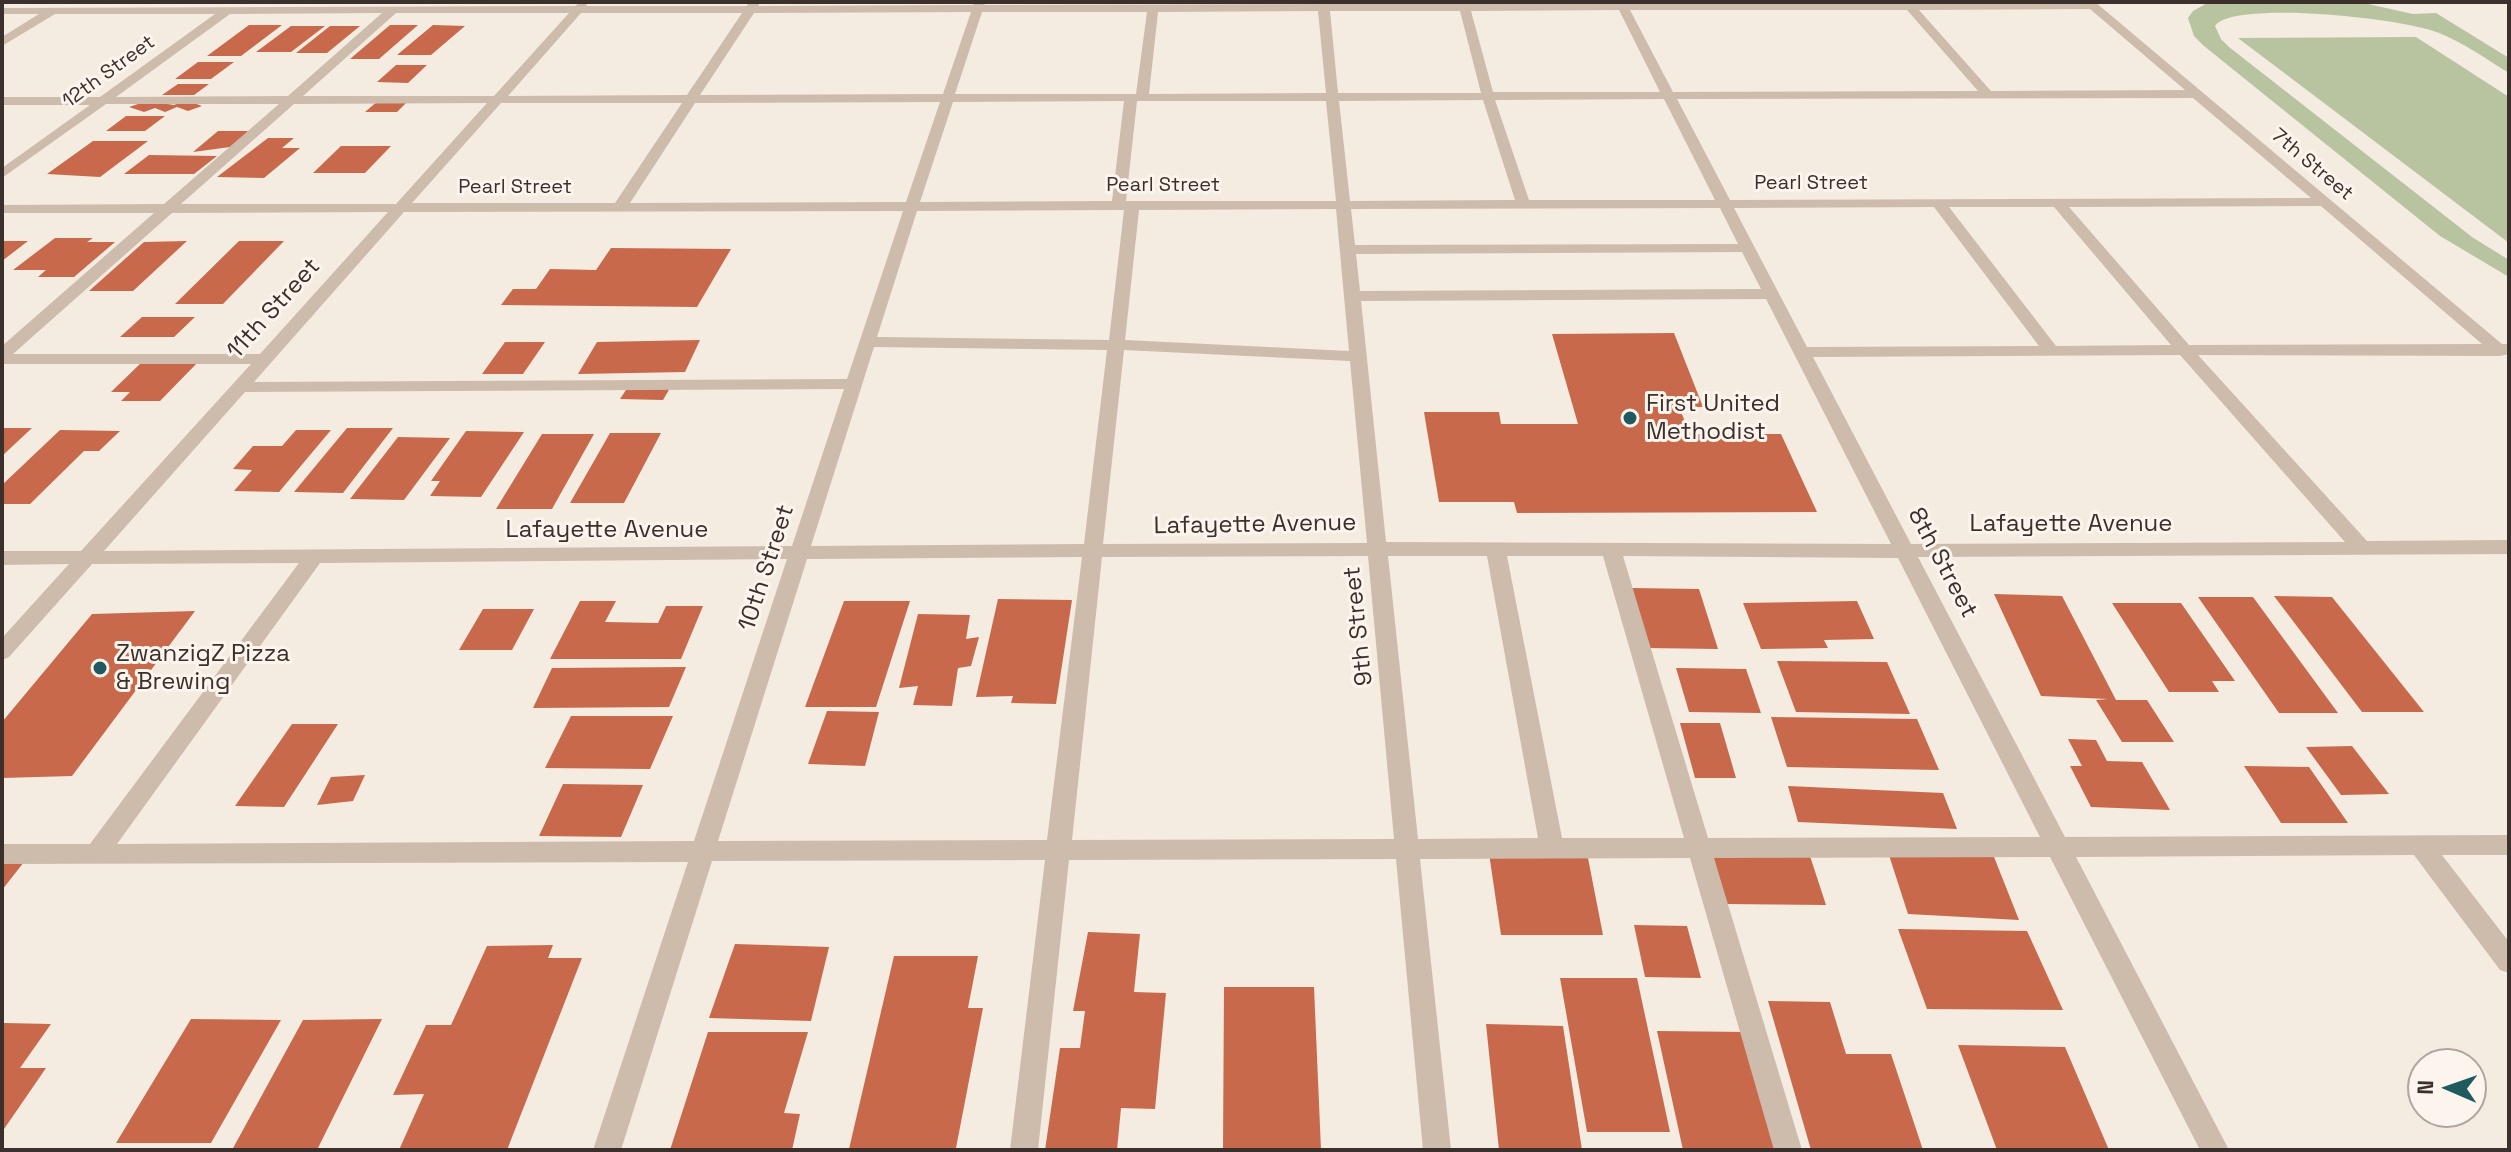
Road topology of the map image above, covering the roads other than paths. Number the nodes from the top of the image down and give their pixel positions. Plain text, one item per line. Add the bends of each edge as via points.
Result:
1 (239, 2) edge
2 (1464, 4) edge
3 (1621, 4) edge
4 (2091, 4) edge
5 (1323, 5) edge
6 (398, 6) edge
7 (581, 6) edge
8 (753, 6) edge
9 (979, 6) edge
10 (1157, 6) edge
11 (1910, 6) junction
12 (2, 11) edge
13 (52, 11) junction
14 (226, 11) junction
15 (2, 42) edge
16 (1986, 92) junction
17 (2196, 94) junction
18 (1668, 96) junction
19 (948, 97) junction
20 (1488, 97) junction
21 (1137, 98) junction
22 (1331, 98) junction
23 (293, 99) junction
24 (497, 99) junction
25 (692, 99) junction
26 (104, 100) junction
27 (2, 101) edge
28 (2, 174) edge
29 (2325, 202) junction
30 (2058, 203) junction
31 (1939, 204) junction
32 (1524, 205) junction
33 (1723, 205) junction
34 (1341, 206) junction
35 (1125, 207) junction
36 (400, 208) junction
37 (619, 208) junction
38 (911, 208) junction
39 (2, 209) edge
40 (167, 209) junction
41 (1746, 248) junction
42 (1346, 250) junction
43 (1770, 294) junction
44 (1351, 296) junction
45 (867, 342) junction
46 (1117, 345) junction
47 (2184, 350) junction
48 (2051, 351) junction
49 (1801, 352) junction
50 (2505, 352) edge
51 (1358, 356) junction
52 (2, 357) edge
53 (264, 359) junction
54 (854, 384) junction
55 (239, 387) junction
56 (2509, 547) edge
57 (2362, 548) junction
58 (1378, 549) junction
59 (1496, 550) junction
60 (1611, 550) junction
61 (1907, 551) junction
62 (1093, 552) junction
63 (798, 555) junction
64 (86, 557) junction
65 (314, 557) junction
66 (2, 558) edge
67 (2, 652) edge
68 (2058, 845) junction
69 (2420, 845) junction
70 (2509, 845) edge
71 (1697, 848) junction
72 (1059, 849) junction
73 (1552, 849) junction
74 (1407, 850) junction
75 (703, 852) junction
76 (2, 854) edge
77 (96, 854) junction
78 (2509, 962) edge
79 (607, 1150) edge
80 (1024, 1150) edge
81 (1437, 1150) edge
82 (1788, 1150) edge
83 (2215, 1150) edge

1 - 14 street, 12th Street
2 - 3 street
2 - 5 street
2 - 20 street
3 - 11 street
3 - 18 street, 8th Street
4 - 11 street
4 - 17 street, 7th Street
5 - 10 street
5 - 22 street, 9th Street
6 - 7 street
6 - 14 street
6 - 23 street
7 - 8 street
7 - 24 street, 11th Street
8 - 9 street
8 - 25 street
9 - 10 street
9 - 19 street, 10th Street
10 - 21 street
11 - 16 street
12 - 13 street
13 - 14 street
13 - 15 street
14 - 26 street, 12th Street
16 - 17 street
16 - 18 street
17 - 29 street, 7th Street
18 - 20 street
18 - 33 street, 8th Street
19 - 21 street
19 - 25 street
19 - 38 street, 10th Street
20 - 22 street
20 - 32 street
21 - 22 street
21 - 35 street
22 - 34 street, 9th Street
23 - 24 street
23 - 26 street
23 - 40 street
24 - 25 street
24 - 36 street, 11th Street
25 - 37 street
26 - 27 street
26 - 28 street, 12th Street
29 - 30 street, Pearl Street
29 - 50 street, 7th Street
30 - 31 street, Pearl Street
30 - 47 street
31 - 33 street, Pearl Street
31 - 48 street
32 - 33 street, Pearl Street
32 - 34 street, Pearl Street
33 - 41 street, 8th Street
34 - 35 street, Pearl Street
34 - 42 street, 9th Street
35 - 38 street, Pearl Street
35 - 46 street
36 - 37 street, Pearl Street
36 - 40 street, Pearl Street
36 - 53 street, 11th Street
37 - 38 street, Pearl Street
38 - 45 street, 10th Street
39 - 40 street, Pearl Street
40 - 52 street
41 - 42 street
41 - 43 street, 8th Street
42 - 44 street, 9th Street
43 - 44 street
43 - 49 street, 8th Street
44 - 51 street, 9th Street
45 - 46 street
45 - 54 street, 10th Street
46 - 51 street
46 - 62 street
47 - 48 street
47 - 50 street
47 - 57 street
48 - 49 street
49 - 61 street, 8th Street
51 - 58 street, 9th Street
52 - 53 street
53 - 55 street, 11th Street
54 - 55 street
54 - 63 street, 10th Street
55 - 64 street, 11th Street
56 - 57 street, Lafayette Avenue
57 - 61 street, Lafayette Avenue
58 - 59 street, Lafayette Avenue
58 - 62 street, Lafayette Avenue
58 - 74 street, 9th Street
59 - 60 street, Lafayette Avenue
59 - 73 street
60 - 61 street, Lafayette Avenue
60 - 71 street
61 - 68 street, 8th Street
62 - 63 street, Lafayette Avenue
62 - 72 street
63 - 65 street, Lafayette Avenue
63 - 75 street, 10th Street
64 - 65 street, Lafayette Avenue
64 - 66 street, Lafayette Avenue
64 - 67 street, 11th Street
65 - 77 street
68 - 69 street
68 - 71 street
68 - 83 street, 8th Street
69 - 70 street
69 - 78 street
71 - 73 street
71 - 82 street
72 - 74 street
72 - 75 street
72 - 80 street
73 - 74 street
74 - 81 street, 9th Street
75 - 77 street
75 - 79 street, 10th Street
76 - 77 street

